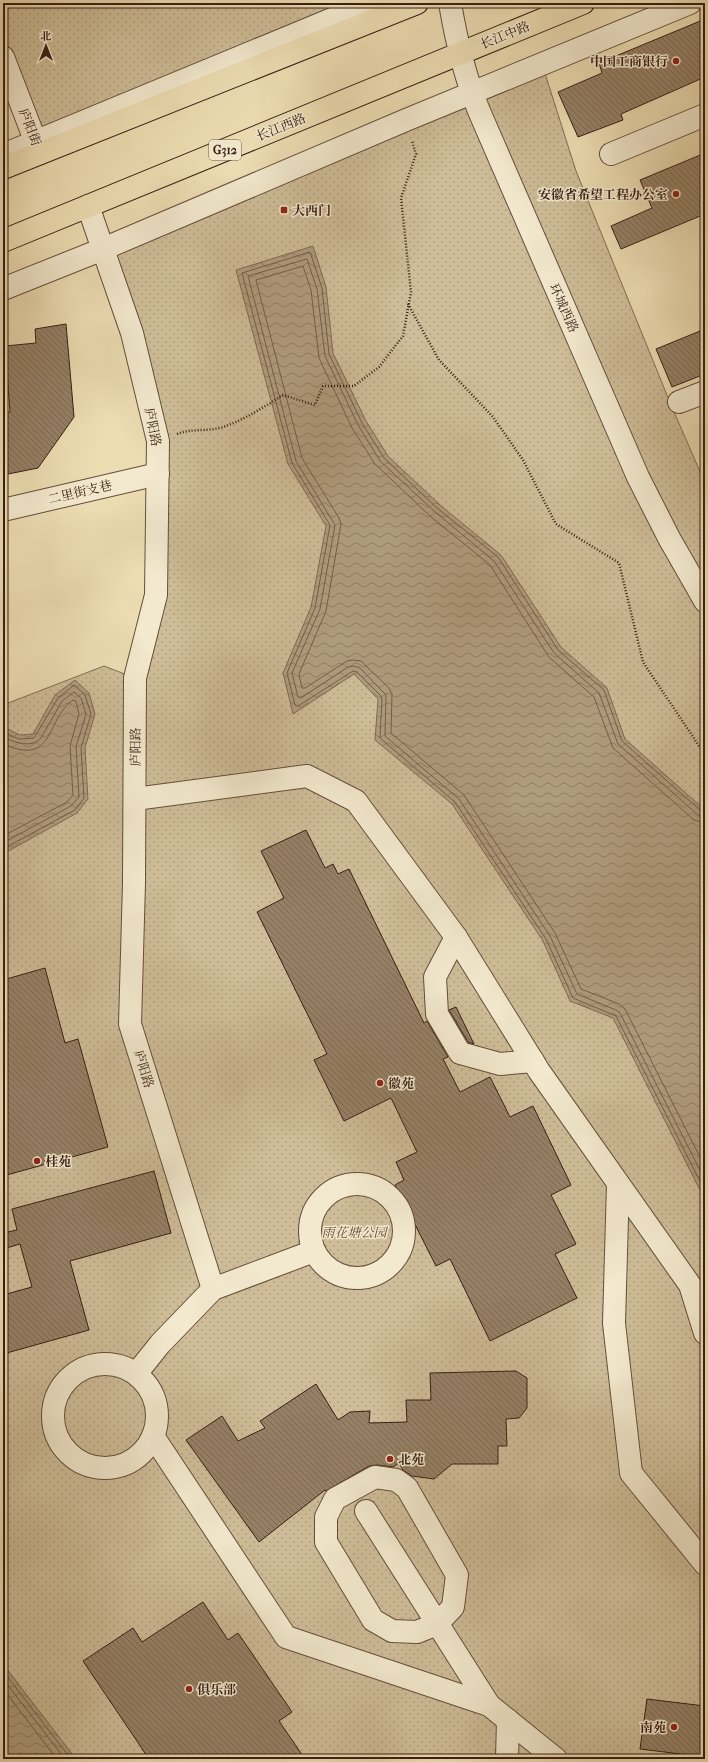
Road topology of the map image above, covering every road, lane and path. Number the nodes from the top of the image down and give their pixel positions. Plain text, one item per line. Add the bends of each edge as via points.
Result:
1 (372, 3) edge
2 (417, 3) edge
3 (450, 3) edge
4 (583, 3) edge
5 (690, 3) edge
6 (455, 56) junction
7 (3, 57) edge
8 (472, 93) junction
9 (705, 115) edge
10 (406, 120) junction
11 (38, 147) junction
12 (611, 154) dead end
13 (3, 155) edge
14 (3, 168) edge
15 (88, 206) junction
16 (3, 241) edge
17 (103, 249) junction
18 (3, 289) edge
19 (408, 304) junction
20 (705, 392) edge
21 (679, 402) dead end
22 (158, 441) junction
23 (158, 474) junction
24 (3, 510) edge
25 (705, 602) edge
26 (705, 755) edge
27 (135, 799) junction
28 (456, 937) junction
29 (533, 1060) junction
30 (618, 1184) junction
31 (314, 1251) junction
32 (213, 1289) junction
33 (705, 1333) edge
34 (136, 1374) junction
35 (153, 1436) junction
36 (366, 1511) dead end
37 (705, 1564) edge
38 (438, 1624) junction
39 (489, 1705) junction
40 (508, 1720) junction
41 (506, 1759) edge
42 (556, 1759) edge

1 - 11 street
2 - 11 highway
3 - 6 street, 环城西路
4 - 6 highway, 长江中路 / G312
5 - 8 street
6 - 8 street, 环城西路
6 - 15 highway, 长江西路 / G312
7 - 11 street, 庐阳街
8 - 10 street
8 - 25 street, 环城西路 via 638,477
9 - 12 street
10 - 17 street
10 - 19 path via 416,154 401,198 411,292
11 - 13 street
11 - 14 highway
15 - 16 highway, 长江西路 / G312
15 - 17 street, 庐阳路
17 - 18 street
17 - 22 street, 庐阳路 via 132,333
19 - 22 path via 402,336 379,367 354,386 323,386 315,405 283,395 222,428 184,431
19 - 26 path via 439,360 493,418 523,460 556,524 620,563 643,662
20 - 21 street
22 - 23 street, 庐阳路
23 - 24 street, 二里街支巷
23 - 27 street, 庐阳路 via 156,595 135,678
27 - 28 street via 307,776 356,801
27 - 32 street, 庐阳路 via 130,1024
28 - 29 street
28 - 29 street via 435,977 437,1014 460,1053 500,1064
29 - 30 street
30 - 33 street via 690,1285
30 - 37 street via 614,1323 631,1473
31 - 31 street via 310,1236 311,1220 317,1205 328,1194 342,1186 358,1184 373,1187 387,1194 398,1206 403,1220 404,1236 400,1250 392,1263 380,1273 365,1278 350,1278 335,1273 323,1264
31 - 32 street
32 - 34 street via 160,1344
34 - 35 street via 148,1386 155,1402 157,1419
34 - 35 street via 121,1366 103,1363 86,1366 71,1375 60,1388 53,1404 52,1422 57,1438 66,1453 81,1463 98,1468 115,1467 131,1462 144,1450
35 - 39 street via 286,1637
36 - 38 street
38 - 38 street via 417,1632 392,1630 373,1620 326,1542 326,1516 335,1499 375,1477 396,1480 407,1488 457,1575 453,1607
38 - 39 street
39 - 40 street
40 - 41 street
40 - 42 street

